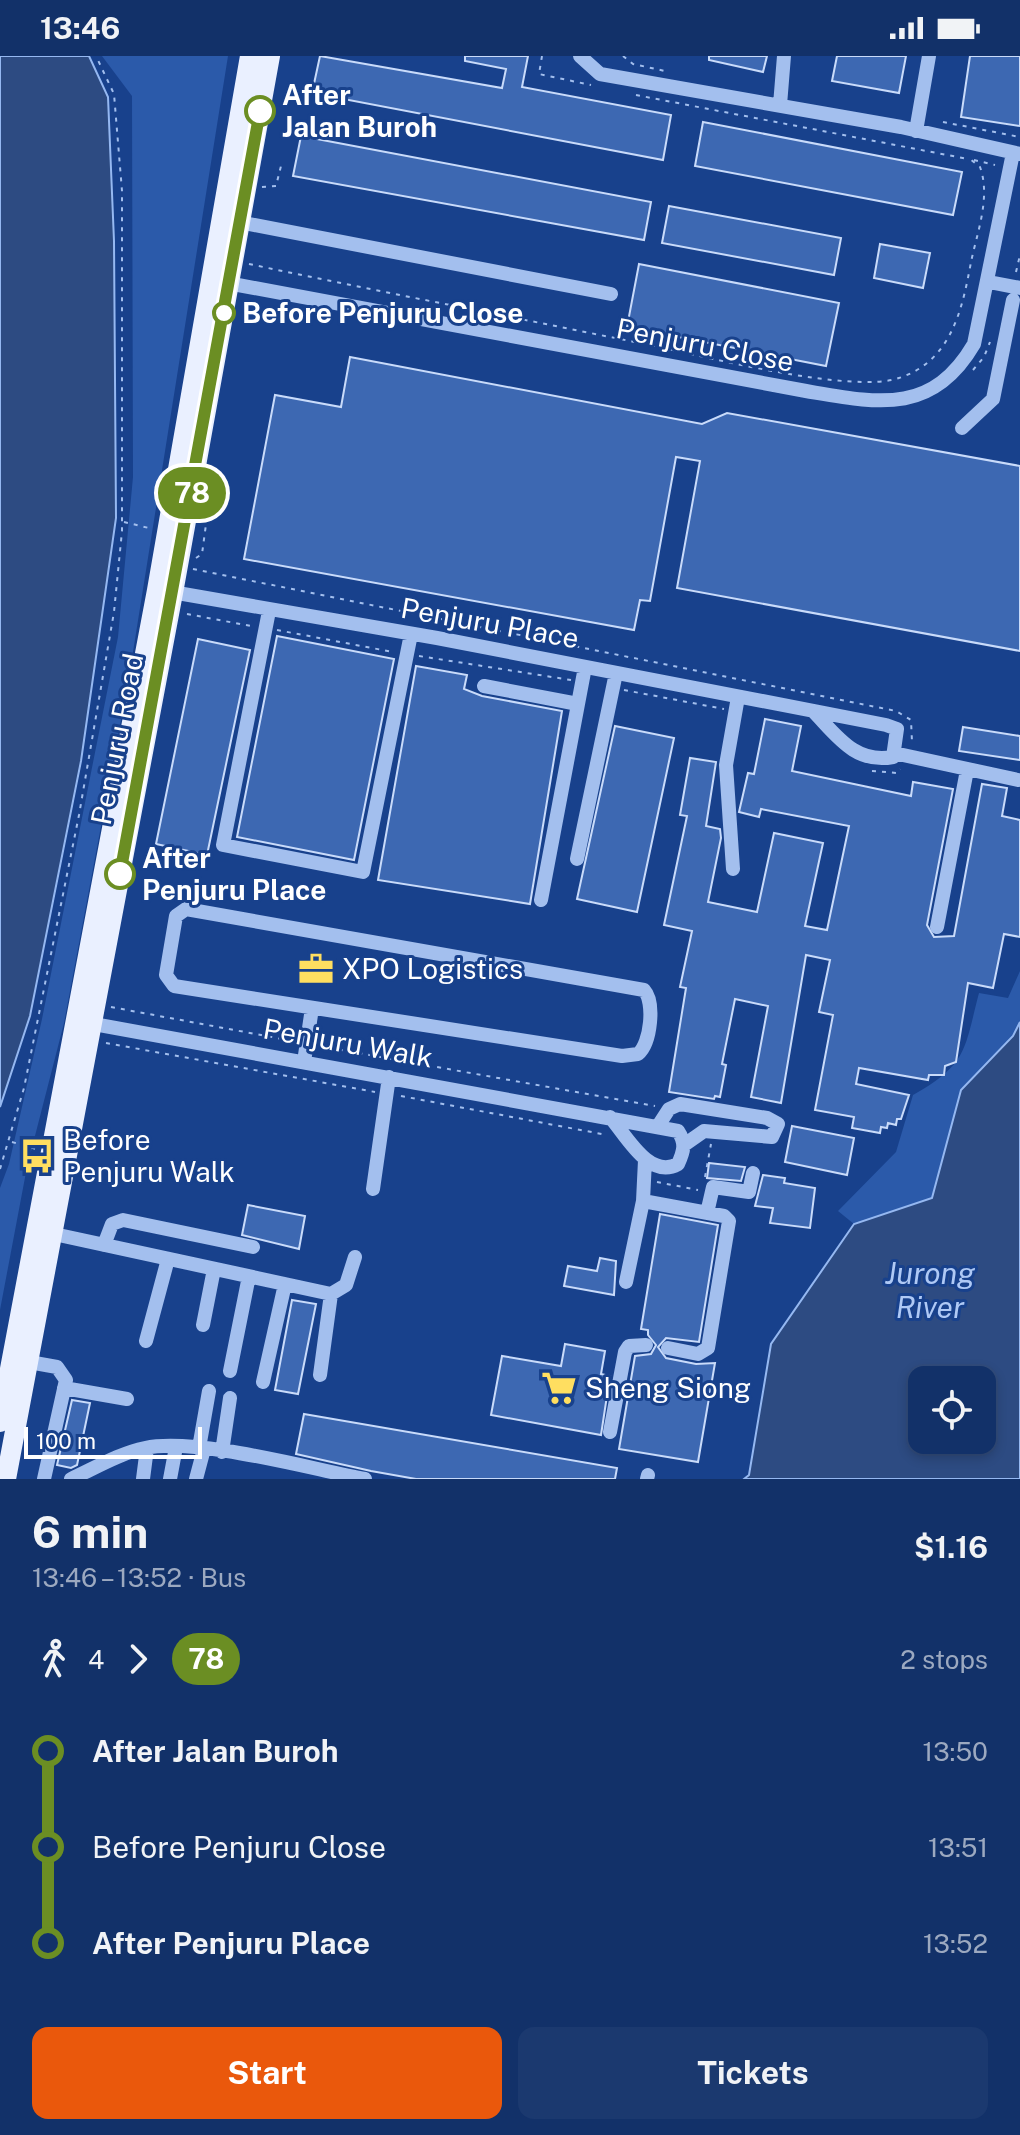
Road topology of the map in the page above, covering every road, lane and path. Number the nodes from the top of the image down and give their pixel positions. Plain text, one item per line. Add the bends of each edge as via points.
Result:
1 (96, 56) edge
2 (250, 56) edge
3 (270, 56) edge
4 (542, 56) edge
5 (580, 56) edge
6 (784, 56) edge
7 (929, 56) edge
8 (597, 87) dead end
9 (626, 93) dead end
10 (780, 105) junction
11 (916, 131) junction
12 (1016, 153) edge
13 (970, 159) junction
14 (282, 162) dead end
15 (1010, 168) junction
16 (261, 186) dead end
17 (232, 220) junction
18 (247, 264) dead end
19 (222, 282) junction
20 (988, 289) junction
21 (1018, 291) edge
22 (611, 294) dead end
23 (962, 428) dead end
24 (123, 522) junction
25 (141, 526) dead end
26 (178, 565) junction
27 (167, 598) junction
28 (269, 611) junction
29 (266, 628) junction
30 (411, 634) junction
31 (407, 654) junction
32 (585, 667) junction
33 (614, 680) junction
34 (582, 682) junction
35 (484, 686) dead end
36 (578, 704) junction
37 (736, 704) junction
38 (813, 711) junction
39 (901, 756) junction
40 (967, 770) junction
41 (872, 771) dead end
42 (1018, 780) edge
43 (577, 859) dead end
44 (733, 869) dead end
45 (541, 900) dead end
46 (937, 927) dead end
47 (106, 1006) dead end
48 (312, 1008) junction
49 (89, 1029) junction
50 (306, 1043) junction
51 (304, 1062) junction
52 (389, 1077) junction
53 (386, 1094) junction
54 (669, 1109) junction
55 (610, 1117) junction
56 (658, 1126) junction
57 (713, 1133) junction
58 (617, 1138) dead end
59 (10, 1142) junction
60 (684, 1145) junction
61 (51, 1157) junction
62 (645, 1160) junction
63 (0, 1169) edge
64 (753, 1173) dead end
65 (705, 1177) dead end
66 (644, 1179) junction
67 (373, 1189) dead end
68 (702, 1191) dead end
69 (643, 1201) junction
70 (707, 1213) junction
71 (54, 1234) junction
72 (104, 1245) junction
73 (253, 1247) dead end
74 (355, 1257) dead end
75 (168, 1259) junction
76 (214, 1269) junction
77 (249, 1276) junction
78 (626, 1282) dead end
79 (285, 1284) junction
80 (331, 1294) junction
81 (203, 1325) dead end
82 (146, 1341) dead end
83 (646, 1345) dead end
84 (668, 1348) dead end
85 (29, 1362) junction
86 (230, 1371) dead end
87 (320, 1375) dead end
88 (263, 1382) dead end
89 (64, 1388) junction
90 (209, 1391) dead end
91 (230, 1398) dead end
92 (127, 1399) dead end
93 (0, 1422) edge
94 (610, 1432) dead end
95 (176, 1447) junction
96 (147, 1448) junction
97 (202, 1449) junction
98 (222, 1452) junction
99 (324, 1475) edge
100 (6, 1479) edge
101 (44, 1479) edge
102 (71, 1479) edge
103 (143, 1479) edge
104 (170, 1479) edge
105 (196, 1479) edge
106 (365, 1479) edge

1 - 24 path via 114,94 122,191
2 - 17 main road, Penjuru Road
3 - 17 main road, Penjuru Road
4 - 8 path via 539,74
5 - 10 street, Penjuru Close via 600,74
6 - 10 street
7 - 11 street
9 - 13 path
10 - 11 street, Penjuru Close
11 - 12 street, Penjuru Close
12 - 15 street, Penjuru Close
13 - 15 path
13 - 18 path via 980,167 984,195 962,309 943,350 897,379 845,381 751,366
14 - 16 path via 276,186
15 - 20 street, Penjuru Close
17 - 19 main road, Penjuru Road
17 - 22 street
19 - 20 street, Penjuru Close via 806,391 896,401 937,388 963,362 974,344
19 - 26 main road, Penjuru Road
19 - 27 main road, Penjuru Road
20 - 21 street
21 - 23 street via 993,399
24 - 25 path
24 - 59 path via 114,612 79,815
26 - 27 main road, Penjuru Road
26 - 39 path via 896,711 911,720
27 - 28 street, Penjuru Place
27 - 29 path
27 - 49 main road, Penjuru Road
28 - 29 street
28 - 30 street, Penjuru Place
29 - 31 path
29 - 31 street via 223,845 363,872
30 - 31 street
30 - 32 street, Penjuru Place
31 - 34 path
32 - 33 street, Penjuru Place
32 - 34 street
33 - 37 street, Penjuru Place
33 - 37 path
33 - 43 street
34 - 36 street
35 - 36 street
36 - 45 street
37 - 38 street, Penjuru Place
37 - 44 street via 726,765
38 - 39 street via 856,755 877,760
38 - 39 street, Penjuru Place via 897,729
39 - 40 street
39 - 41 path via 897,773
40 - 42 street
40 - 46 street
47 - 50 path
48 - 48 street via 169,983 178,912 186,909 644,990 650,1004 646,1044 633,1057
48 - 50 street
49 - 51 street, Penjuru Walk
49 - 53 path
49 - 61 main road, Penjuru Road
49 - 71 main road, Penjuru Road
50 - 51 street
50 - 54 path
51 - 52 street, Penjuru Walk
52 - 53 street
52 - 55 street, Penjuru Walk
53 - 58 path
53 - 67 street
54 - 56 street
54 - 57 street via 689,1105 778,1124 772,1137
55 - 56 street, Penjuru Walk
55 - 62 street
56 - 60 street, Penjuru Walk via 678,1131
57 - 60 street via 699,1132
57 - 65 path
59 - 61 path
59 - 63 path
60 - 62 street via 673,1167
61 - 93 main road, Penjuru Road
62 - 66 street
64 - 70 street via 749,1192 713,1187
66 - 68 path
66 - 69 street
69 - 70 street
69 - 78 street
70 - 84 street via 729,1221 708,1348 698,1354
71 - 72 street
71 - 85 main road, Penjuru Road
72 - 73 street via 112,1224 123,1220
72 - 75 street
74 - 80 street via 346,1285
75 - 76 street
75 - 82 street
76 - 77 street
76 - 81 street
77 - 79 street
77 - 86 street
79 - 80 street
79 - 88 street
80 - 87 street
83 - 94 street via 629,1346 625,1352
85 - 89 street via 57,1367 63,1372
85 - 100 main road, Penjuru Road
89 - 92 street
89 - 101 street
90 - 97 street
91 - 98 street
95 - 96 street
95 - 97 street
95 - 104 street
96 - 102 street
96 - 103 street
97 - 98 street
97 - 105 street
98 - 99 street
99 - 106 street

